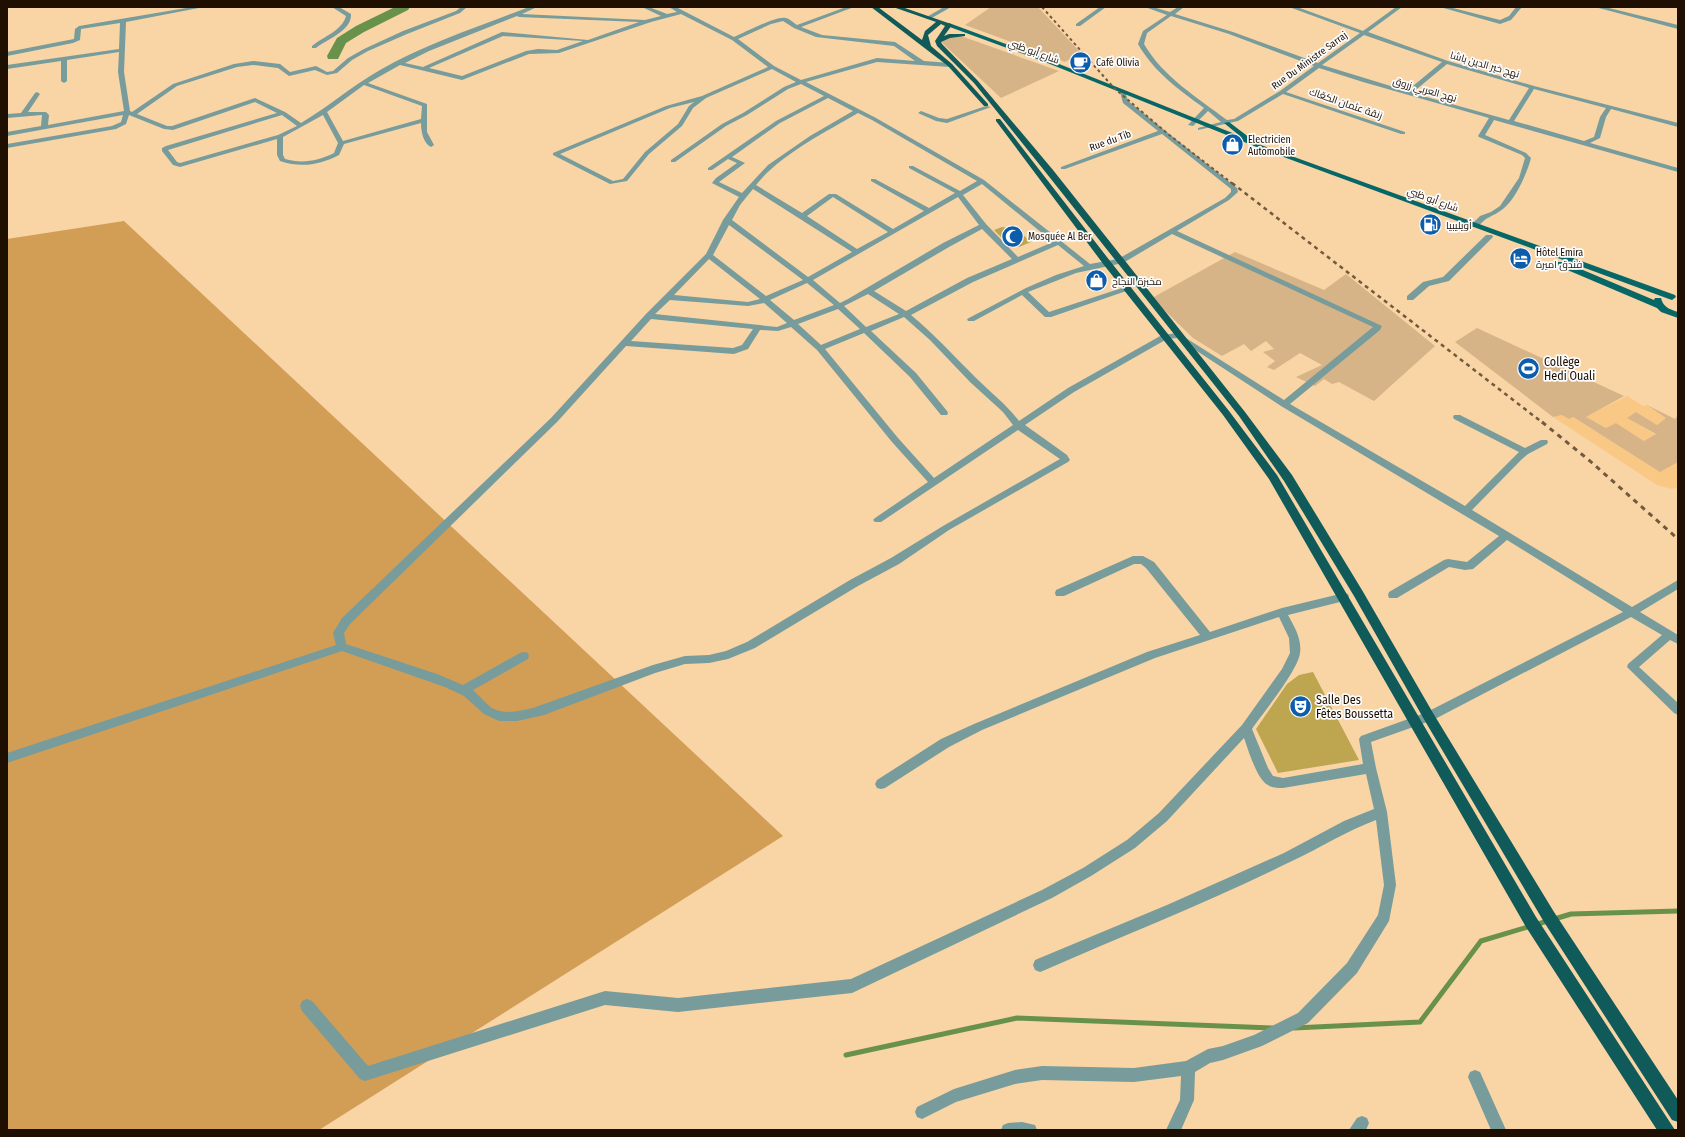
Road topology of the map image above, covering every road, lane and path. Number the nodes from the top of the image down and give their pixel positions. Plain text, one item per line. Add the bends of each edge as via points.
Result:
1 (201, 7) edge
2 (335, 7) edge
3 (464, 7) edge
4 (534, 7) edge
5 (646, 7) edge
6 (672, 7) edge
7 (851, 7) edge
8 (874, 7) edge
9 (881, 7) edge
10 (896, 7) edge
11 (948, 7) edge
12 (1103, 7) edge
13 (1148, 7) edge
14 (1182, 7) edge
15 (1292, 7) edge
16 (1398, 7) edge
17 (1443, 7) edge
18 (1519, 7) edge
19 (1598, 7) edge
20 (681, 12) junction
21 (1170, 14) junction
22 (513, 15) junction
23 (666, 16) junction
24 (928, 18) junction
25 (123, 21) junction
26 (498, 21) junction
27 (649, 21) junction
28 (942, 25) junction
29 (1078, 25) dead end
30 (796, 27) junction
31 (1678, 27) edge
32 (1364, 32) junction
33 (502, 34) junction
34 (963, 35) junction
35 (734, 39) junction
36 (590, 41) junction
37 (938, 41) junction
38 (314, 46) dead end
39 (928, 46) junction
40 (121, 50) junction
41 (8, 55) edge
42 (64, 59) junction
43 (1446, 62) junction
44 (400, 63) junction
45 (924, 64) junction
46 (950, 65) junction
47 (1319, 66) junction
48 (7, 67) edge
49 (772, 67) junction
50 (423, 69) junction
51 (64, 81) dead end
52 (800, 82) junction
53 (363, 83) junction
54 (1532, 87) junction
55 (1282, 92) junction
56 (1408, 93) junction
57 (37, 94) dead end
58 (1123, 94) junction
59 (828, 96) junction
60 (704, 97) junction
61 (1610, 106) junction
62 (988, 107) junction
63 (1207, 108) junction
64 (857, 111) junction
65 (324, 112) junction
66 (130, 113) junction
67 (283, 113) junction
68 (921, 113) dead end
69 (23, 115) junction
70 (7, 116) edge
71 (1492, 118) junction
72 (424, 120) junction
73 (1227, 122) junction
74 (1193, 123) junction
75 (1510, 123) junction
76 (1678, 125) edge
77 (301, 126) junction
78 (1209, 127) junction
79 (44, 128) junction
80 (1200, 129) junction
81 (1162, 132) junction
82 (1403, 133) dead end
83 (7, 134) edge
84 (280, 136) junction
85 (341, 143) junction
86 (1585, 143) junction
87 (431, 145) dead end
88 (1256, 145) junction
89 (7, 146) edge
90 (728, 157) junction
91 (674, 162) dead end
92 (912, 167) dead end
93 (1063, 168) dead end
94 (710, 169) dead end
95 (1678, 170) edge
96 (873, 180) dead end
97 (982, 182) junction
98 (752, 185) junction
99 (960, 194) junction
100 (743, 196) junction
101 (929, 211) junction
102 (1429, 211) junction
103 (802, 216) junction
104 (727, 220) junction
105 (1475, 225) junction
106 (983, 226) junction
107 (1172, 231) junction
108 (893, 232) junction
109 (1489, 237) junction
110 (1057, 243) junction
111 (857, 252) junction
112 (709, 254) junction
113 (1017, 260) junction
114 (1120, 261) junction
115 (1107, 263) junction
116 (1089, 267) junction
117 (808, 280) junction
118 (1128, 289) junction
119 (869, 291) junction
120 (1023, 292) junction
121 (667, 297) junction
122 (1410, 298) dead end
123 (1675, 298) edge
124 (766, 300) junction
125 (839, 306) junction
126 (1662, 308) junction
127 (905, 314) junction
128 (1678, 315) edge
129 (649, 316) junction
130 (971, 319) dead end
131 (1678, 323) edge
132 (794, 324) junction
133 (758, 327) junction
134 (867, 330) junction
135 (1178, 335) junction
136 (1165, 337) junction
137 (625, 343) junction
138 (820, 348) junction
139 (1284, 404) junction
140 (944, 413) dead end
141 (1457, 417) dead end
142 (1018, 425) junction
143 (1544, 442) dead end
144 (1525, 452) junction
145 (933, 482) junction
146 (1466, 511) junction
147 (878, 520) dead end
148 (1507, 536) junction
149 (1678, 584) edge
150 (1060, 593) dead end
151 (1393, 594) dead end
152 (1344, 598) junction
153 (1633, 611) junction
154 (1282, 612) junction
155 (1207, 636) junction
156 (1674, 637) edge
157 (342, 647) junction
158 (524, 656) dead end
159 (464, 690) junction
160 (1678, 710) edge
161 (1429, 717) junction
162 (1415, 723) junction
163 (1246, 728) junction
164 (7, 758) edge
165 (1370, 768) junction
166 (880, 784) dead end
167 (1381, 812) junction
168 (1040, 965) dead end
169 (307, 1006) dead end
170 (1188, 1068) junction
171 (1475, 1077) dead end
172 (922, 1112) dead end
173 (1678, 1114) edge
174 (1008, 1130) edge
175 (1030, 1130) edge
176 (1173, 1130) edge
177 (1499, 1130) edge
178 (1667, 1130) edge

1 - 25 street
2 - 38 street via 346,12 349,18 344,27
3 - 66 street via 458,12 352,57 337,72 327,74 313,68 289,74 282,66 242,64 175,85
4 - 22 street
5 - 23 street
6 - 20 street
7 - 30 street
8 - 39 highway
9 - 28 highway, شارع أبو ظبي
10 - 24 highway, شارع أبو ظبي
11 - 24 street
12 - 29 street
13 - 21 street, نهج العربي زروق
14 - 21 street
15 - 32 street, نهج خير الدين باشا
16 - 32 street, Rue Du Ministre Sarraj
17 - 18 street via 1502,22 1515,14
19 - 31 street
20 - 23 street
20 - 35 street
21 - 47 street, نهج العربي زروق via 1225,31
21 - 63 street via 1145,32 1141,44 1144,52 1169,77
22 - 26 street
22 - 27 street
23 - 27 street
24 - 28 highway, شارع أبو ظبي
25 - 40 street
25 - 41 street via 79,28 77,40
26 - 33 street
26 - 44 street
27 - 36 street
28 - 34 main road, شارع أبو ظبي
28 - 37 highway
28 - 39 highway via 925,34
28 - 58 main road, شارع أبو ظبي via 1035,56
30 - 35 street via 781,19
30 - 45 street via 820,38 895,44
32 - 43 street, نهج خير الدين باشا
32 - 47 street, Rue Du Ministre Sarraj
33 - 36 street
33 - 50 street
34 - 37 highway via 949,36
34 - 58 main road, شارع أبو ظبي
35 - 49 street
36 - 50 street via 557,52 528,52 462,78
37 - 114 highway via 942,50 985,93
39 - 46 highway
40 - 42 street
40 - 66 street via 121,72
42 - 48 street
42 - 51 street
43 - 54 street, نهج خير الدين باشا
43 - 56 street
44 - 50 street
44 - 53 street
45 - 46 street
45 - 52 street via 877,60
46 - 62 highway
47 - 55 street, Rue Du Ministre Sarraj
47 - 56 street, نهج العربي زروق
49 - 52 street
49 - 60 street
52 - 59 street
52 - 91 street via 724,125
53 - 65 street
53 - 72 street via 422,103 426,108
54 - 61 street, نهج خير الدين باشا
54 - 75 street
55 - 73 street, Rue Du Ministre Sarraj via 1236,120
55 - 82 street, زنقة عثمان الكعّاك
56 - 71 street, نهج العربي زروق
57 - 69 street
58 - 74 main road, شارع أبو ظبي
58 - 81 street via 1125,102
59 - 64 street
59 - 90 street via 778,122
60 - 60 street via 691,107 675,131 647,153 628,178 620,182 612,183 555,154 668,107
61 - 76 street, نهج خير الدين باشا
61 - 86 street via 1603,117 1596,138
62 - 68 street via 947,121
62 - 115 highway
63 - 73 street
63 - 74 street
64 - 97 street
64 - 98 street via 812,137 770,166
65 - 77 street
65 - 85 street
66 - 67 street via 169,128 255,100
66 - 79 street
66 - 89 street via 124,123 114,128
67 - 77 street
67 - 84 street via 164,149 175,164 180,165
69 - 70 street
69 - 79 street via 46,114
71 - 75 street, نهج العربي زروق
71 - 105 street via 1481,136 1528,158 1522,178 1502,207 1482,217
72 - 85 street
72 - 87 street via 424,132
73 - 78 street, Rue Du Ministre Sarraj
73 - 88 main road
74 - 78 main road, شارع أبو ظبي
74 - 80 main road, شارع أبو ظبي
75 - 86 street, نهج العربي زروق
77 - 84 street
78 - 80 street
78 - 88 main road, شارع أبو ظبي
79 - 83 street
80 - 102 main road, شارع أبو ظبي
81 - 93 street, Rue du Tib
81 - 107 street via 1236,192
84 - 85 street via 282,160 296,163 330,158 340,150
86 - 95 street, نهج العربي زروق
88 - 102 main road, شارع أبو ظبي
90 - 94 street
90 - 100 street via 742,163 715,183
92 - 99 street
96 - 101 street
97 - 99 street
97 - 110 street
98 - 100 street
98 - 103 street
99 - 101 street
99 - 106 street
100 - 104 street
101 - 108 street
102 - 105 main road, شارع أبو ظبي
102 - 109 main road, شارع أبو ظبي
103 - 108 street via 834,195
103 - 111 street
104 - 112 street
104 - 117 street
105 - 123 main road, شارع أبو ظبي
106 - 113 street
106 - 119 street
107 - 114 street
107 - 139 street via 1378,326
108 - 111 street
109 - 122 street via 1446,279 1426,284
109 - 126 main road, شارع أبو ظبي via 1583,272
110 - 113 street
110 - 116 street
111 - 117 street
112 - 121 street
112 - 124 street
113 - 127 street via 970,280
114 - 115 street
114 - 135 highway
115 - 116 street
115 - 118 highway
116 - 120 street
117 - 124 street
117 - 125 street
118 - 120 street via 1048,315
118 - 136 highway
119 - 125 street
119 - 127 street
120 - 130 street
121 - 124 street via 748,304
121 - 129 street
123 - 126 main road via 1658,300
124 - 132 street
125 - 132 street
125 - 134 street
126 - 128 main road
126 - 131 main road
127 - 134 street
127 - 142 street via 1006,410
129 - 133 street
129 - 137 street
132 - 133 street via 778,329
132 - 138 street
133 - 137 street via 745,347 734,351
134 - 138 street
134 - 140 street via 913,375
135 - 136 street
135 - 139 street
135 - 161 highway via 1242,414 1288,478
136 - 142 street via 1071,390
136 - 152 highway via 1273,477
137 - 157 street via 554,420 346,621 337,632 337,639
138 - 145 street
139 - 146 street
141 - 144 street
142 - 145 street
142 - 159 street via 1065,460 751,645 728,655 685,660 653,669 528,715 498,716 485,709
143 - 144 street
144 - 146 street
145 - 147 street
146 - 148 street
148 - 151 street via 1469,566 1448,562
148 - 153 street
149 - 153 street
150 - 155 street via 1133,560 1143,560 1150,565
152 - 154 street
152 - 162 highway
153 - 156 street
153 - 161 street
154 - 155 street
154 - 163 street via 1294,638 1295,653 1286,672
155 - 166 street via 1151,655 978,727 945,743
156 - 160 street via 1632,667
157 - 159 street
157 - 164 street
158 - 159 street
161 - 162 street
161 - 173 highway via 1549,917
162 - 165 street via 1365,739
162 - 178 highway via 1531,922
163 - 165 street via 1263,771 1270,781 1283,783
163 - 169 street via 1163,817 1110,858 1047,894 852,986 678,1005 605,998 365,1074
165 - 167 street
167 - 168 street via 1348,825 1288,857
167 - 170 street via 1390,885 1384,917 1352,968 1303,1018 1257,1041 1208,1056
170 - 172 street via 1134,1075 1042,1073 1015,1077 954,1096
170 - 176 street via 1189,1092 1184,1110
171 - 177 street
174 - 175 street

